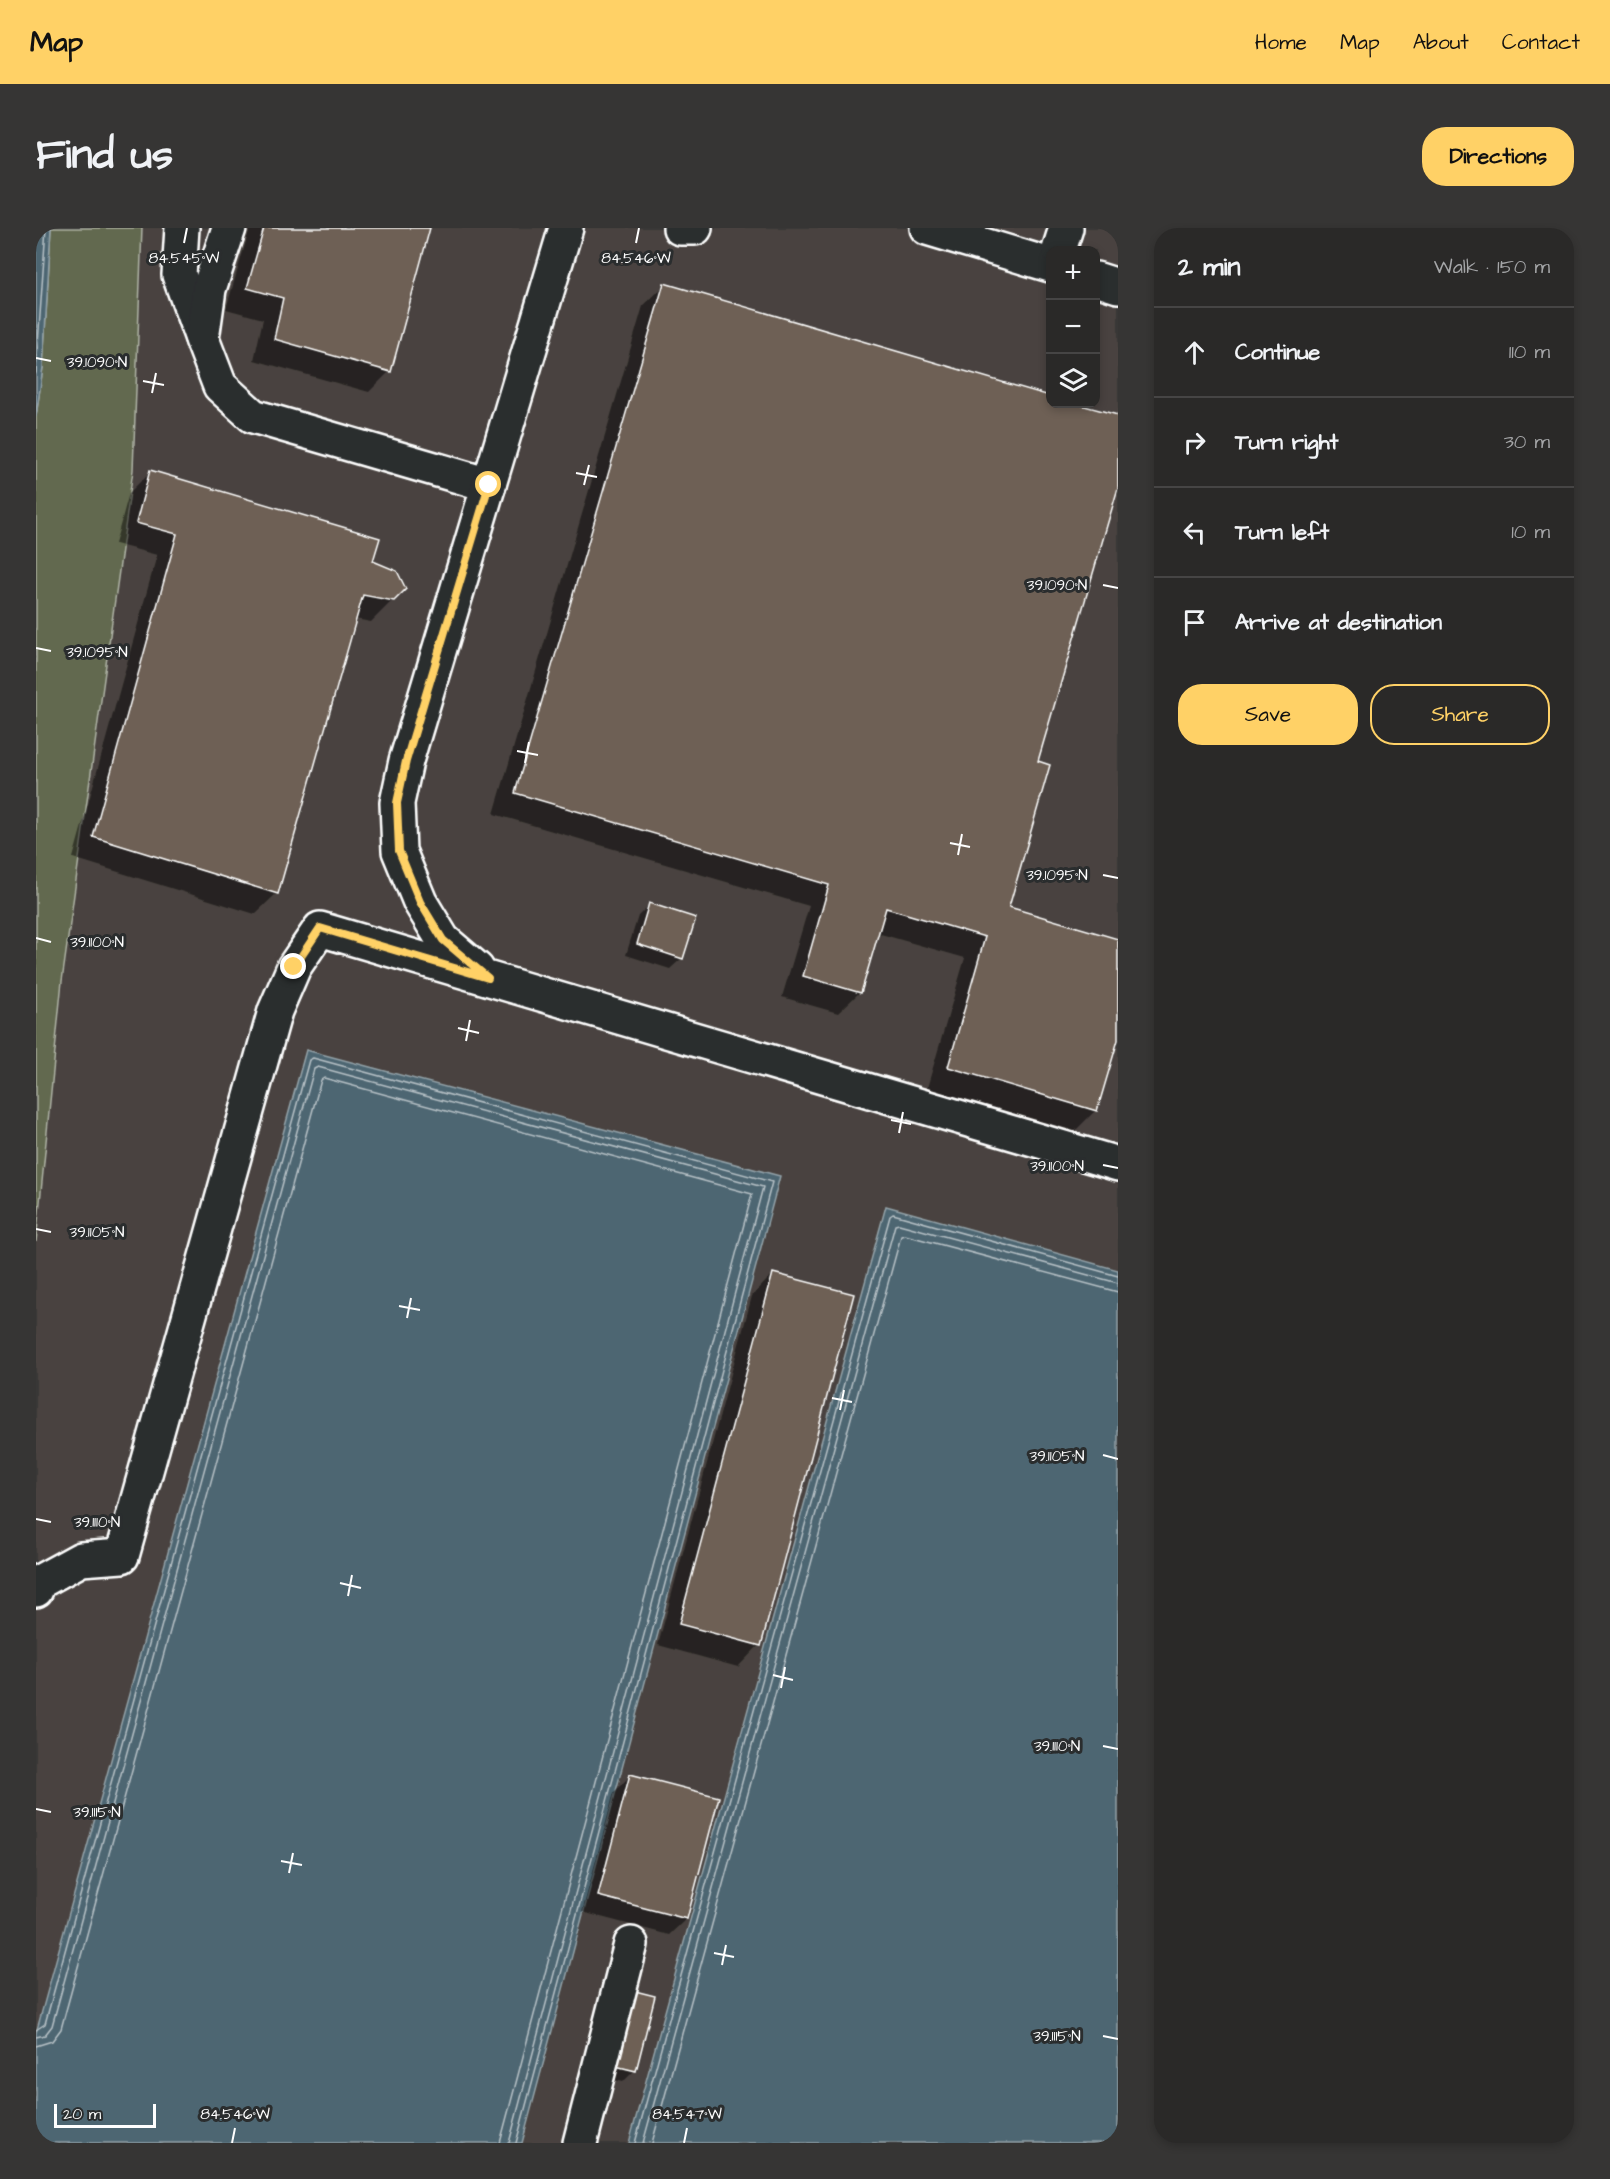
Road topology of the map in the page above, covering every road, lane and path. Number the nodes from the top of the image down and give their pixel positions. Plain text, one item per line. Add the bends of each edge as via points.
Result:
1 (182, 228) edge
2 (229, 228) edge
3 (566, 228) edge
4 (680, 228) edge
5 (695, 228) edge
6 (927, 228) edge
7 (1066, 228) edge
8 (1060, 246) edge
9 (1046, 264) edge
10 (1100, 281) edge
11 (1118, 286) edge
12 (202, 339) junction
13 (489, 485) junction
14 (488, 978) junction
15 (1118, 1164) edge
16 (36, 1590) edge
17 (631, 1944) dead end
18 (580, 2143) edge

1 - 12 lane via 178,275
2 - 12 lane via 209,289
3 - 13 lane
4 - 5 lane
6 - 9 lane
7 - 8 lane
10 - 11 lane
12 - 13 lane via 220,386 253,416
13 - 14 lane via 406,761 397,803 399,851 420,902 443,940
14 - 15 lane
14 - 16 lane via 320,928 294,967 275,1011 122,1556 81,1558 39,1582
17 - 18 lane

